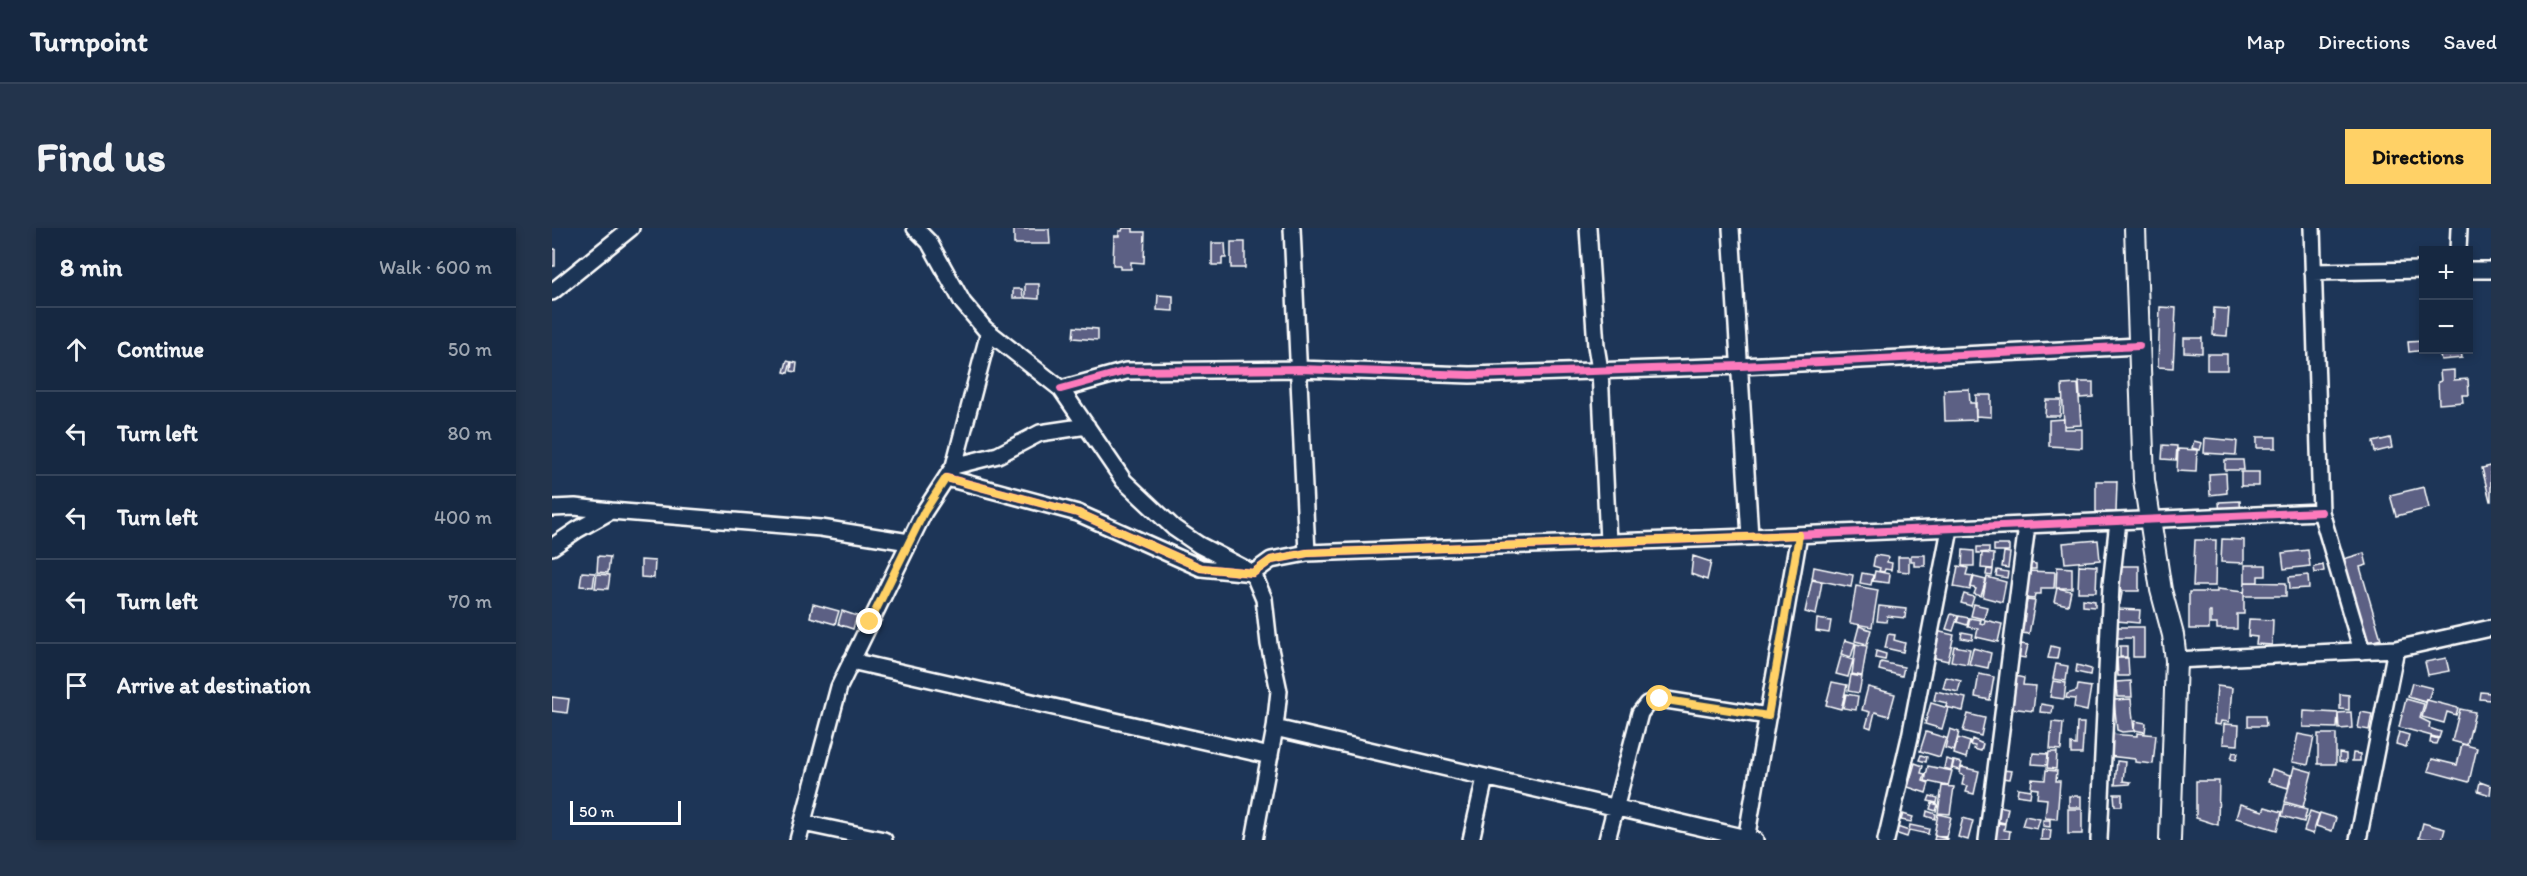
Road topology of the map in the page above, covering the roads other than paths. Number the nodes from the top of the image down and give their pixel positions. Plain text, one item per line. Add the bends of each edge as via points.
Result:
1 (631, 228) edge
2 (915, 228) edge
3 (1292, 228) edge
4 (1588, 228) edge
5 (1731, 228) edge
6 (2135, 228) edge
7 (2312, 228) edge
8 (2459, 228) edge
9 (2458, 246) edge
10 (2419, 270) edge
11 (2473, 270) edge
12 (2491, 270) edge
13 (2313, 272) junction
14 (552, 292) edge
15 (989, 332) junction
16 (2139, 346) junction
17 (1740, 366) junction
18 (1299, 369) junction
19 (1600, 370) junction
20 (1061, 389) junction
21 (1087, 426) junction
22 (950, 472) junction
23 (552, 508) edge
24 (611, 511) junction
25 (2321, 512) junction
26 (2150, 520) junction
27 (2118, 522) junction
28 (2027, 525) junction
29 (1950, 529) junction
30 (1799, 535) junction
31 (1750, 537) junction
32 (909, 542) junction
33 (1608, 542) junction
34 (552, 547) edge
35 (1307, 553) junction
36 (1253, 573) junction
37 (2491, 628) edge
38 (2396, 649) junction
39 (2362, 651) junction
40 (2176, 660) junction
41 (850, 661) junction
42 (1768, 716) junction
43 (1275, 728) junction
44 (1270, 756) junction
45 (1485, 778) junction
46 (1615, 808) junction
47 (803, 823) junction
48 (1749, 839) edge
49 (798, 840) edge
50 (884, 840) edge
51 (1254, 840) edge
52 (1471, 840) edge
53 (1607, 840) edge
54 (1886, 840) edge
55 (1987, 840) edge
56 (2099, 840) edge
57 (2170, 840) edge
58 (2358, 840) edge

1 - 14 street
2 - 15 street via 929,242 963,303
3 - 18 street
4 - 19 street
5 - 17 street
6 - 16 street
7 - 13 street
8 - 9 street
10 - 13 street
11 - 12 street
13 - 25 street
15 - 20 street
15 - 22 street
16 - 17 street
16 - 26 street via 2144,480
17 - 19 street
17 - 31 street
18 - 19 street via 1470,375
18 - 20 street via 1126,371
18 - 35 street
19 - 33 street
20 - 21 street
21 - 22 street via 1040,432 998,455
21 - 36 street via 1124,482 1174,528
22 - 32 street
22 - 36 street via 1078,513 1201,568
23 - 24 street
24 - 32 street via 820,528
24 - 34 street
25 - 26 street
25 - 39 street
26 - 27 street
26 - 40 street
27 - 28 street
27 - 56 street via 2111,585
28 - 29 street
28 - 55 street
29 - 30 street
29 - 54 street
30 - 31 street
30 - 42 street
31 - 33 street
32 - 41 street
33 - 35 street
35 - 36 street via 1271,560
36 - 43 street via 1264,599 1279,691
37 - 38 street
38 - 39 street
38 - 58 street
39 - 40 street
40 - 57 street
41 - 44 street
41 - 47 street via 838,687
42 - 46 street via 1660,699 1647,704 1640,713
42 - 48 street
43 - 44 street
43 - 45 street
44 - 51 street
45 - 46 street
45 - 52 street
46 - 48 street
46 - 53 street
47 - 49 street
47 - 50 street

